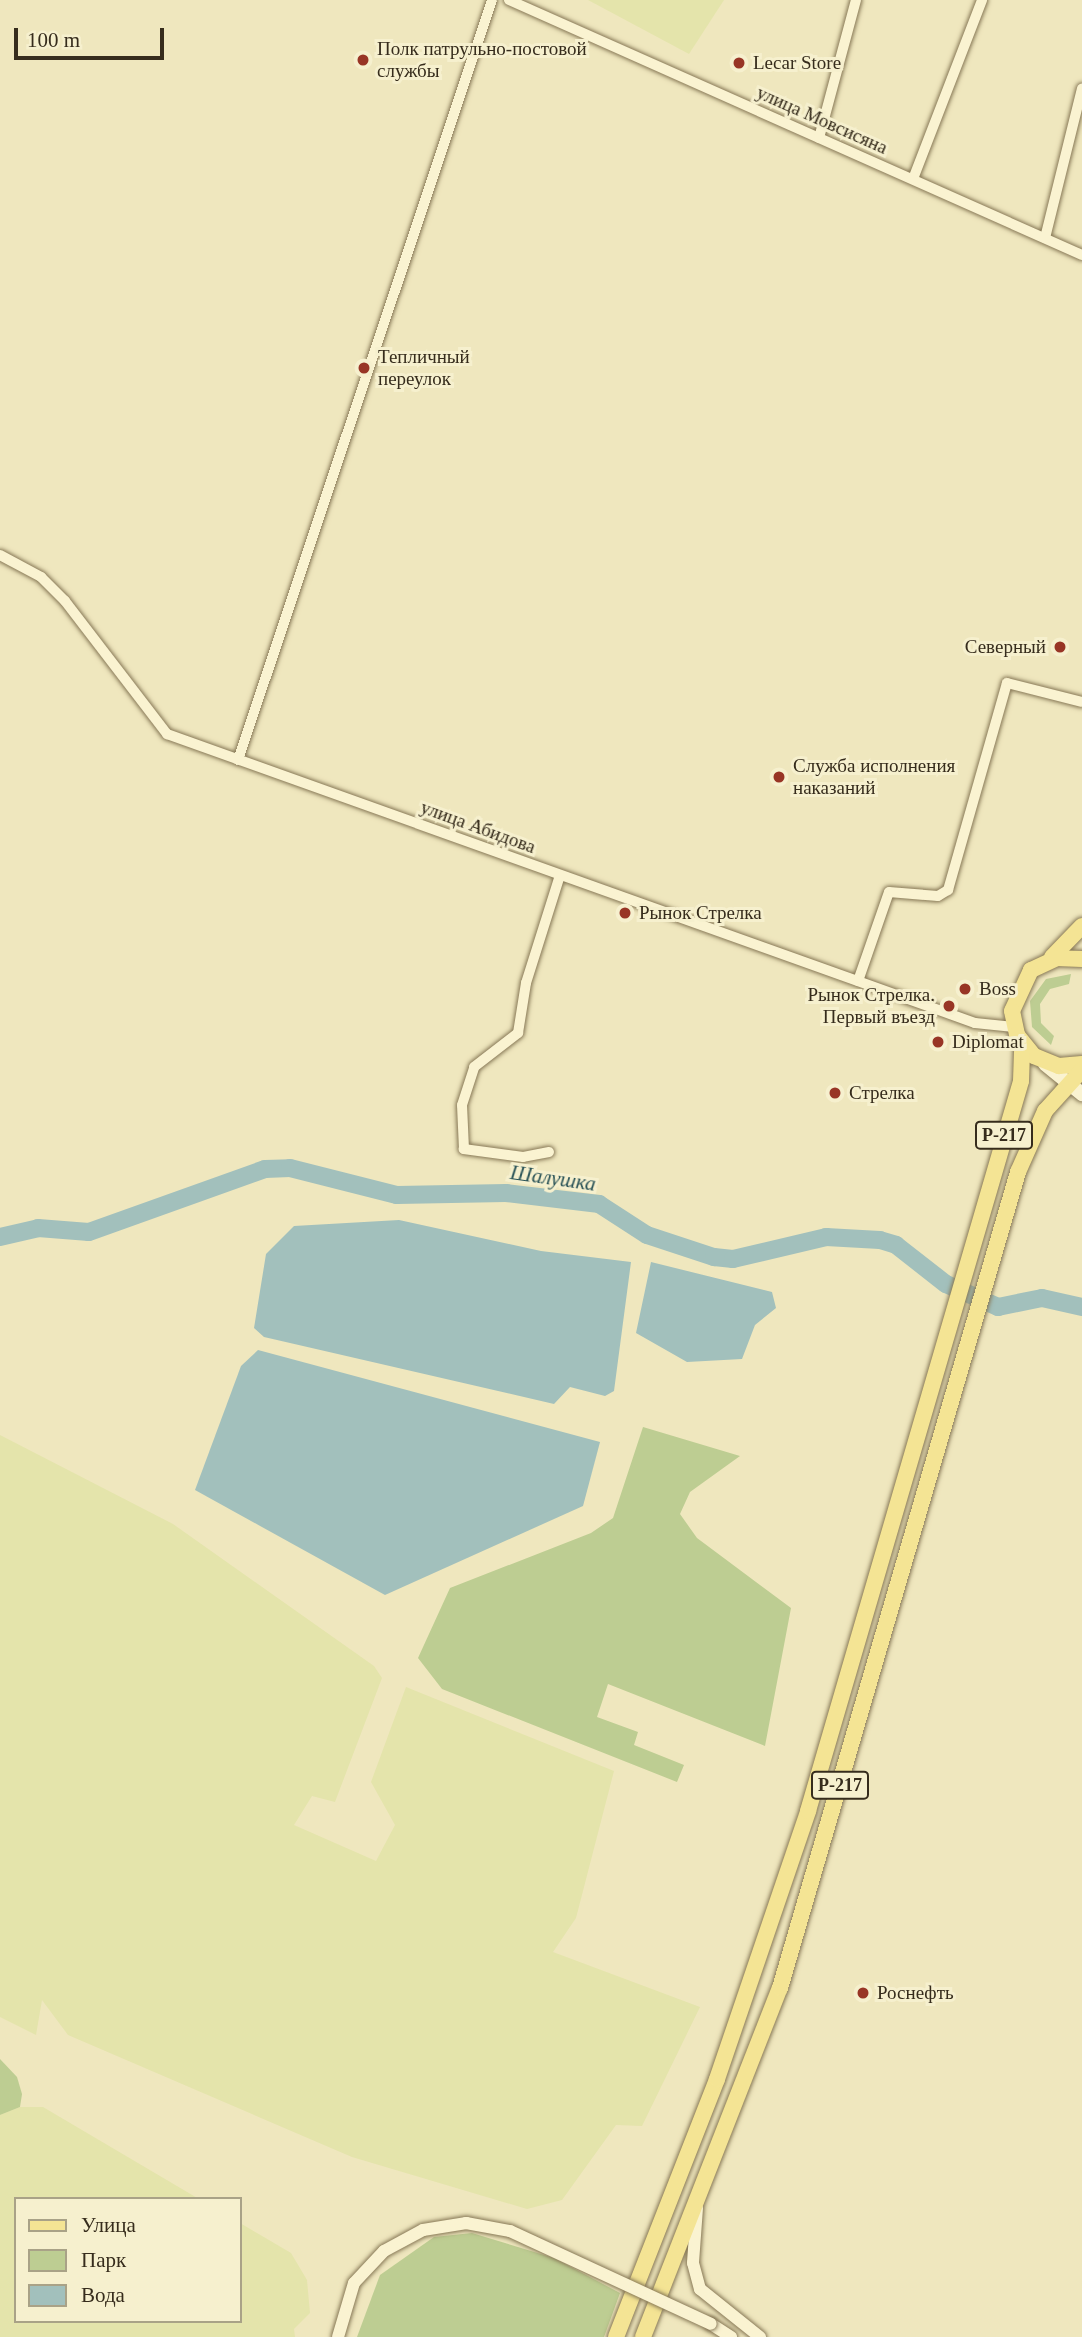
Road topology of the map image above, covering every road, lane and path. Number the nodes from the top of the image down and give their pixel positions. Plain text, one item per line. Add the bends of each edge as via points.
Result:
1 (492, 0) edge
2 (509, 0) edge
3 (856, 0) edge
4 (982, 0) edge
5 (1082, 88) edge
6 (818, 138) junction
7 (913, 179) junction
8 (1045, 237) junction
9 (1082, 255) edge
10 (0, 555) edge
11 (1082, 702) edge
12 (238, 760) junction
13 (560, 875) junction
14 (1082, 926) edge
15 (1082, 960) edge
16 (1044, 962) junction
17 (858, 981) junction
18 (1014, 1027) junction
19 (1022, 1043) junction
20 (1034, 1056) junction
21 (1082, 1064) edge
22 (1082, 1070) edge
23 (1068, 1082) junction
24 (1082, 1094) edge
25 (549, 1152) dead end
26 (697, 2208) junction
27 (338, 2337) edge
28 (615, 2337) edge
29 (643, 2337) edge
30 (731, 2337) edge
31 (760, 2337) edge

1 - 12 street
2 - 6 street, улица Мовсисяна
3 - 6 street
4 - 7 street
5 - 8 street
6 - 7 street, улица Мовсисяна
7 - 8 street, улица Мовсисяна
8 - 9 street, улица Мовсисяна
10 - 12 street, улица Абидова via 41,577 65,601 108,649 164,732
11 - 17 street via 1007,684 948,890 938,896 890,892
12 - 13 street, улица Абидова
13 - 17 street, улица Абидова
13 - 25 street via 526,983 518,1033 474,1067 462,1105 464,1149 496,1156
14 - 16 main road
15 - 16 main road
16 - 18 main road via 1014,996
17 - 18 street, улица Абидова via 975,1023
18 - 19 main road, Р-217
19 - 20 main road
19 - 28 main road, Р-217 via 1021,1081 775,1915
20 - 21 main road via 1059,1066
20 - 23 main road
22 - 23 main road
23 - 24 main road
23 - 26 main road, Р-217 via 1030,1140 780,1988
26 - 29 main road, Р-217
26 - 31 street via 694,2263 700,2289
27 - 30 street, bridge via 348,2297 373,2260 409,2235 459,2223 510,2231

